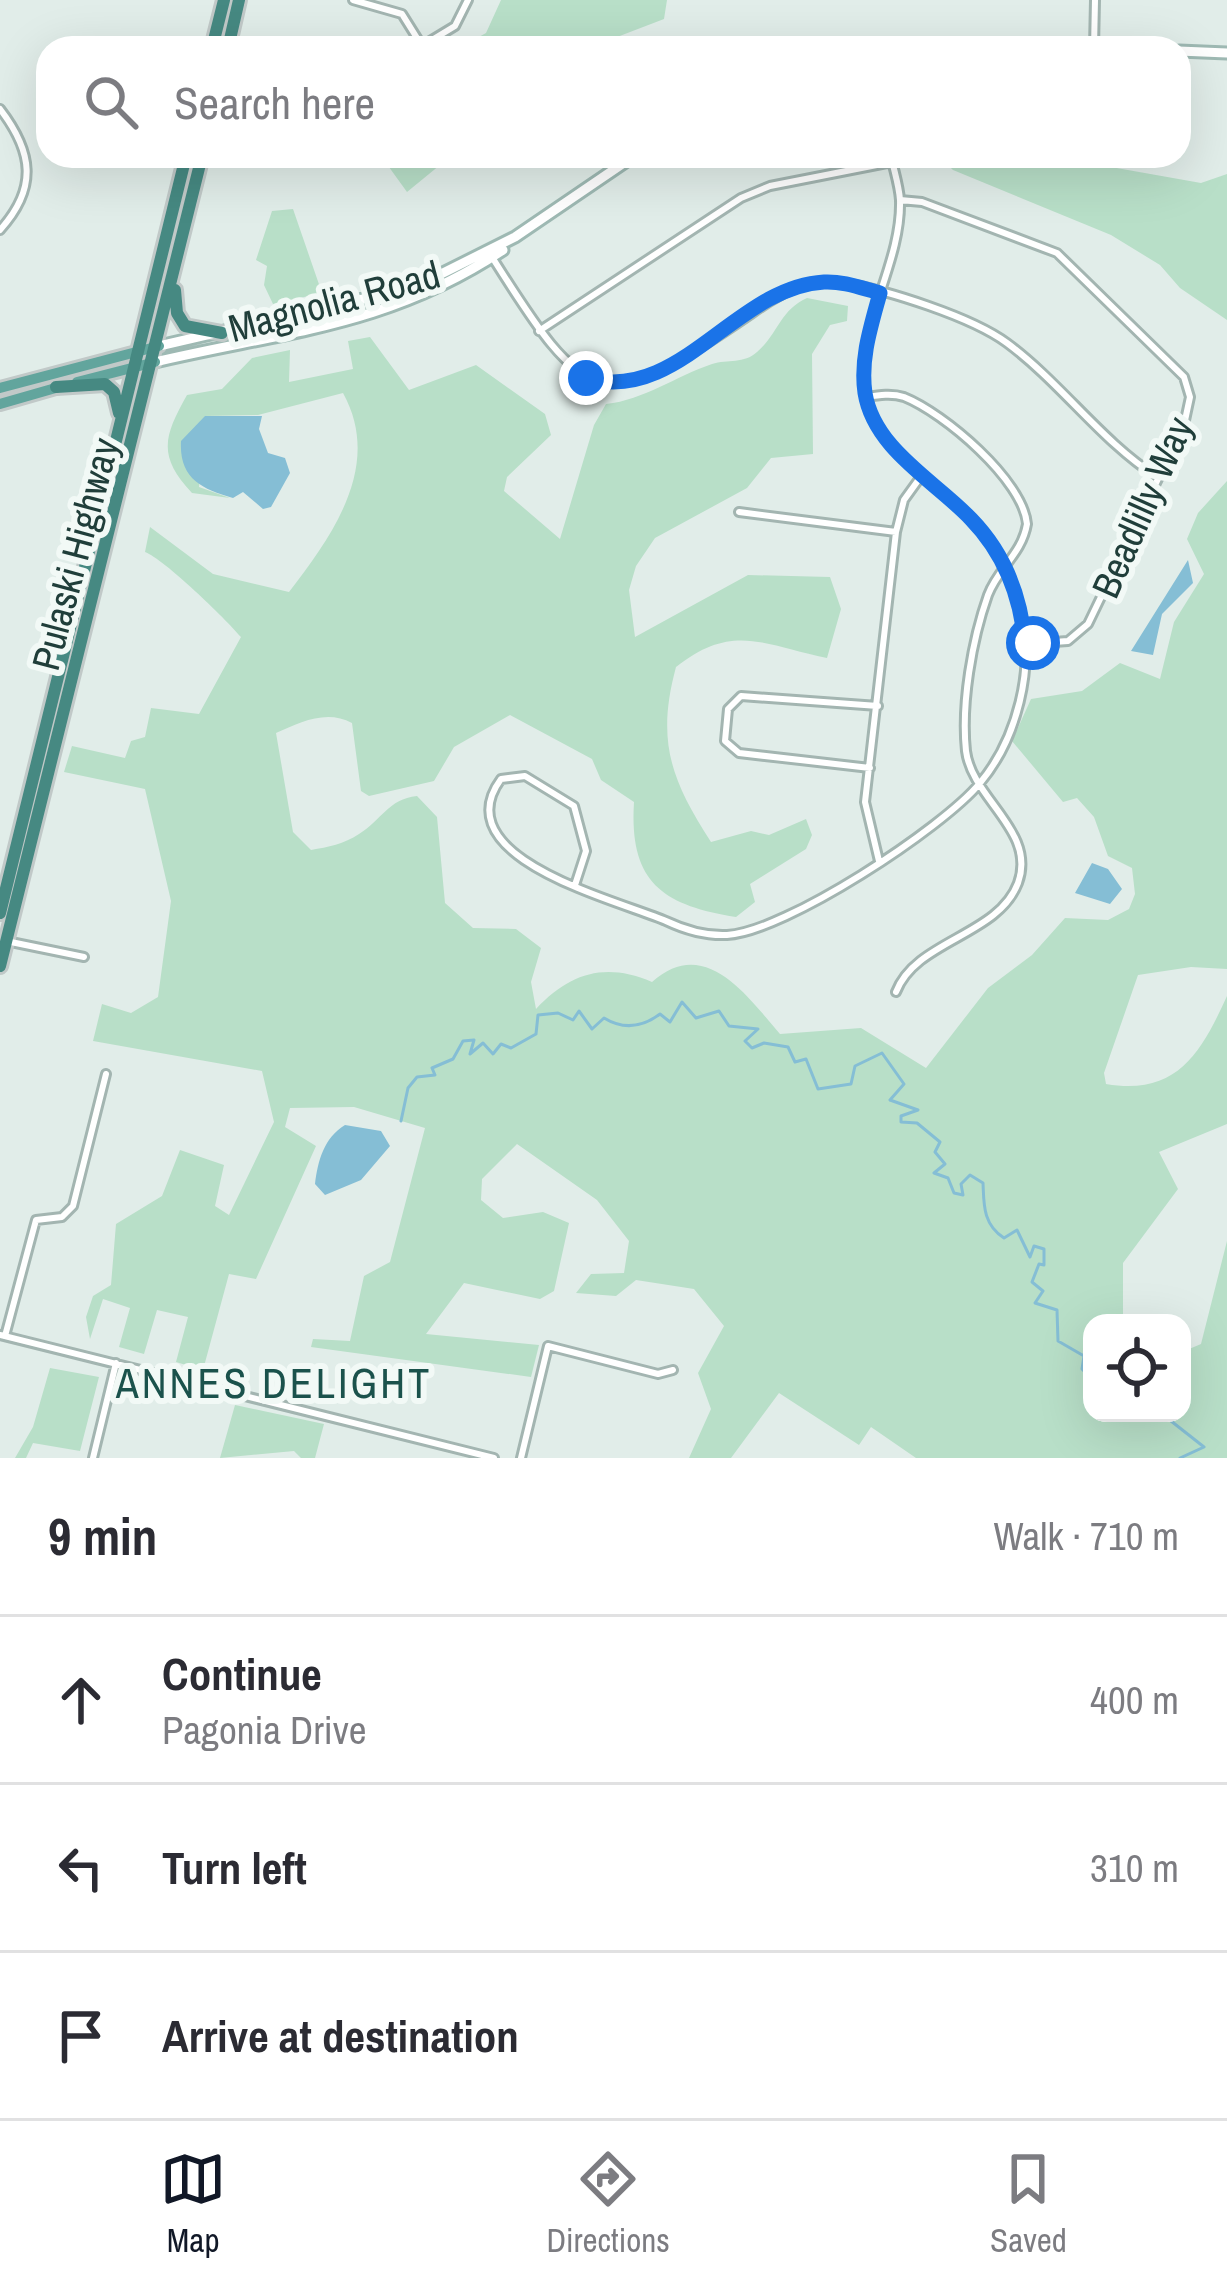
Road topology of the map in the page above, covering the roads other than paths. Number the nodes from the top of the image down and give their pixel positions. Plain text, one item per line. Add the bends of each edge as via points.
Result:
1 (224, 0) edge
2 (239, 0) edge
3 (353, 0) edge
4 (468, 0) edge
5 (1095, 0) edge
6 (215, 36) edge
7 (231, 36) edge
8 (416, 36) edge
9 (438, 36) edge
10 (1096, 36) edge
11 (1191, 51) edge
12 (1227, 53) edge
13 (0, 109) edge
14 (183, 168) edge
15 (199, 168) edge
16 (616, 168) edge
17 (851, 168) edge
18 (894, 168) edge
19 (900, 200) junction
20 (564, 203) junction
21 (0, 230) edge
22 (492, 257) junction
23 (178, 262) junction
24 (880, 293) junction
25 (539, 331) junction
26 (222, 333) junction
27 (159, 346) junction
28 (137, 350) junction
29 (155, 362) junction
30 (134, 367) junction
31 (56, 387) junction
32 (0, 388) edge
33 (866, 397) junction
34 (0, 404) edge
35 (120, 419) junction
36 (922, 475) junction
37 (1157, 477) junction
38 (739, 512) dead end
39 (896, 532) junction
40 (86, 557) junction
41 (104, 561) junction
42 (1006, 568) junction
43 (1025, 644) junction
44 (878, 706) junction
45 (870, 768) junction
46 (980, 784) junction
47 (879, 860) junction
48 (574, 885) junction
49 (0, 913) edge
50 (6, 941) junction
51 (83, 957) dead end
52 (0, 966) edge
53 (896, 992) dead end
54 (106, 1074) dead end
55 (3, 1335) edge
56 (116, 1363) junction
57 (673, 1370) dead end
58 (93, 1458) edge
59 (494, 1458) edge
60 (521, 1458) edge

1 - 6 highway
2 - 7 highway
3 - 8 street via 402,14
4 - 9 street
5 - 10 street
11 - 12 main road
13 - 21 street via 25,143 30,170
14 - 28 highway, Pulaski Highway
15 - 23 highway, Pulaski Highway
16 - 20 main road, Magnolia Road
17 - 25 street via 741,198
18 - 19 street
19 - 24 street
19 - 37 street, Beadlilly Way via 1057,253 1161,349 1190,397
20 - 22 main road, Magnolia Road
20 - 26 main road, Magnolia Road via 507,242 415,286
22 - 25 street
22 - 29 main road, Magnolia Road via 414,301 347,324
23 - 26 highway via 181,321 192,331
23 - 27 highway, Pulaski Highway
24 - 25 street via 843,283 797,287 624,385 586,378
24 - 33 street via 863,361
24 - 37 street via 1005,341
26 - 27 main road, Magnolia Road
27 - 28 main road
27 - 29 highway, Pulaski Highway
28 - 30 highway, Pulaski Highway
28 - 32 main road
29 - 30 main road
29 - 41 highway, Pulaski Highway
30 - 31 main road
30 - 35 highway, Pulaski Highway
31 - 34 main road
31 - 35 highway via 107,385
33 - 36 street via 885,437
33 - 42 street via 907,398 1013,485 1027,524
35 - 40 highway, Pulaski Highway
36 - 39 street via 904,500
36 - 42 street via 970,517
37 - 43 street, Beadlilly Way via 1088,624 1068,641
38 - 39 street
39 - 44 street
40 - 41 highway
40 - 49 highway, Pulaski Highway
41 - 50 highway, Pulaski Highway
42 - 43 street
42 - 46 street via 988,593 968,704 968,762
43 - 46 street via 1017,712
44 - 45 street
44 - 45 street via 740,696 728,709 724,741 739,753
45 - 47 street via 868,829
46 - 47 street via 935,826
46 - 53 street via 1019,848 1021,876 996,913 907,974
47 - 48 street via 771,926 727,935 687,930
48 - 48 street via 514,855 494,832 489,796 501,779 524,776 574,806 586,851
50 - 51 street
50 - 52 highway, Pulaski Highway
54 - 55 street via 73,1206 33,1226
55 - 56 street
56 - 58 street
56 - 59 street
57 - 60 street via 658,1374 548,1346

